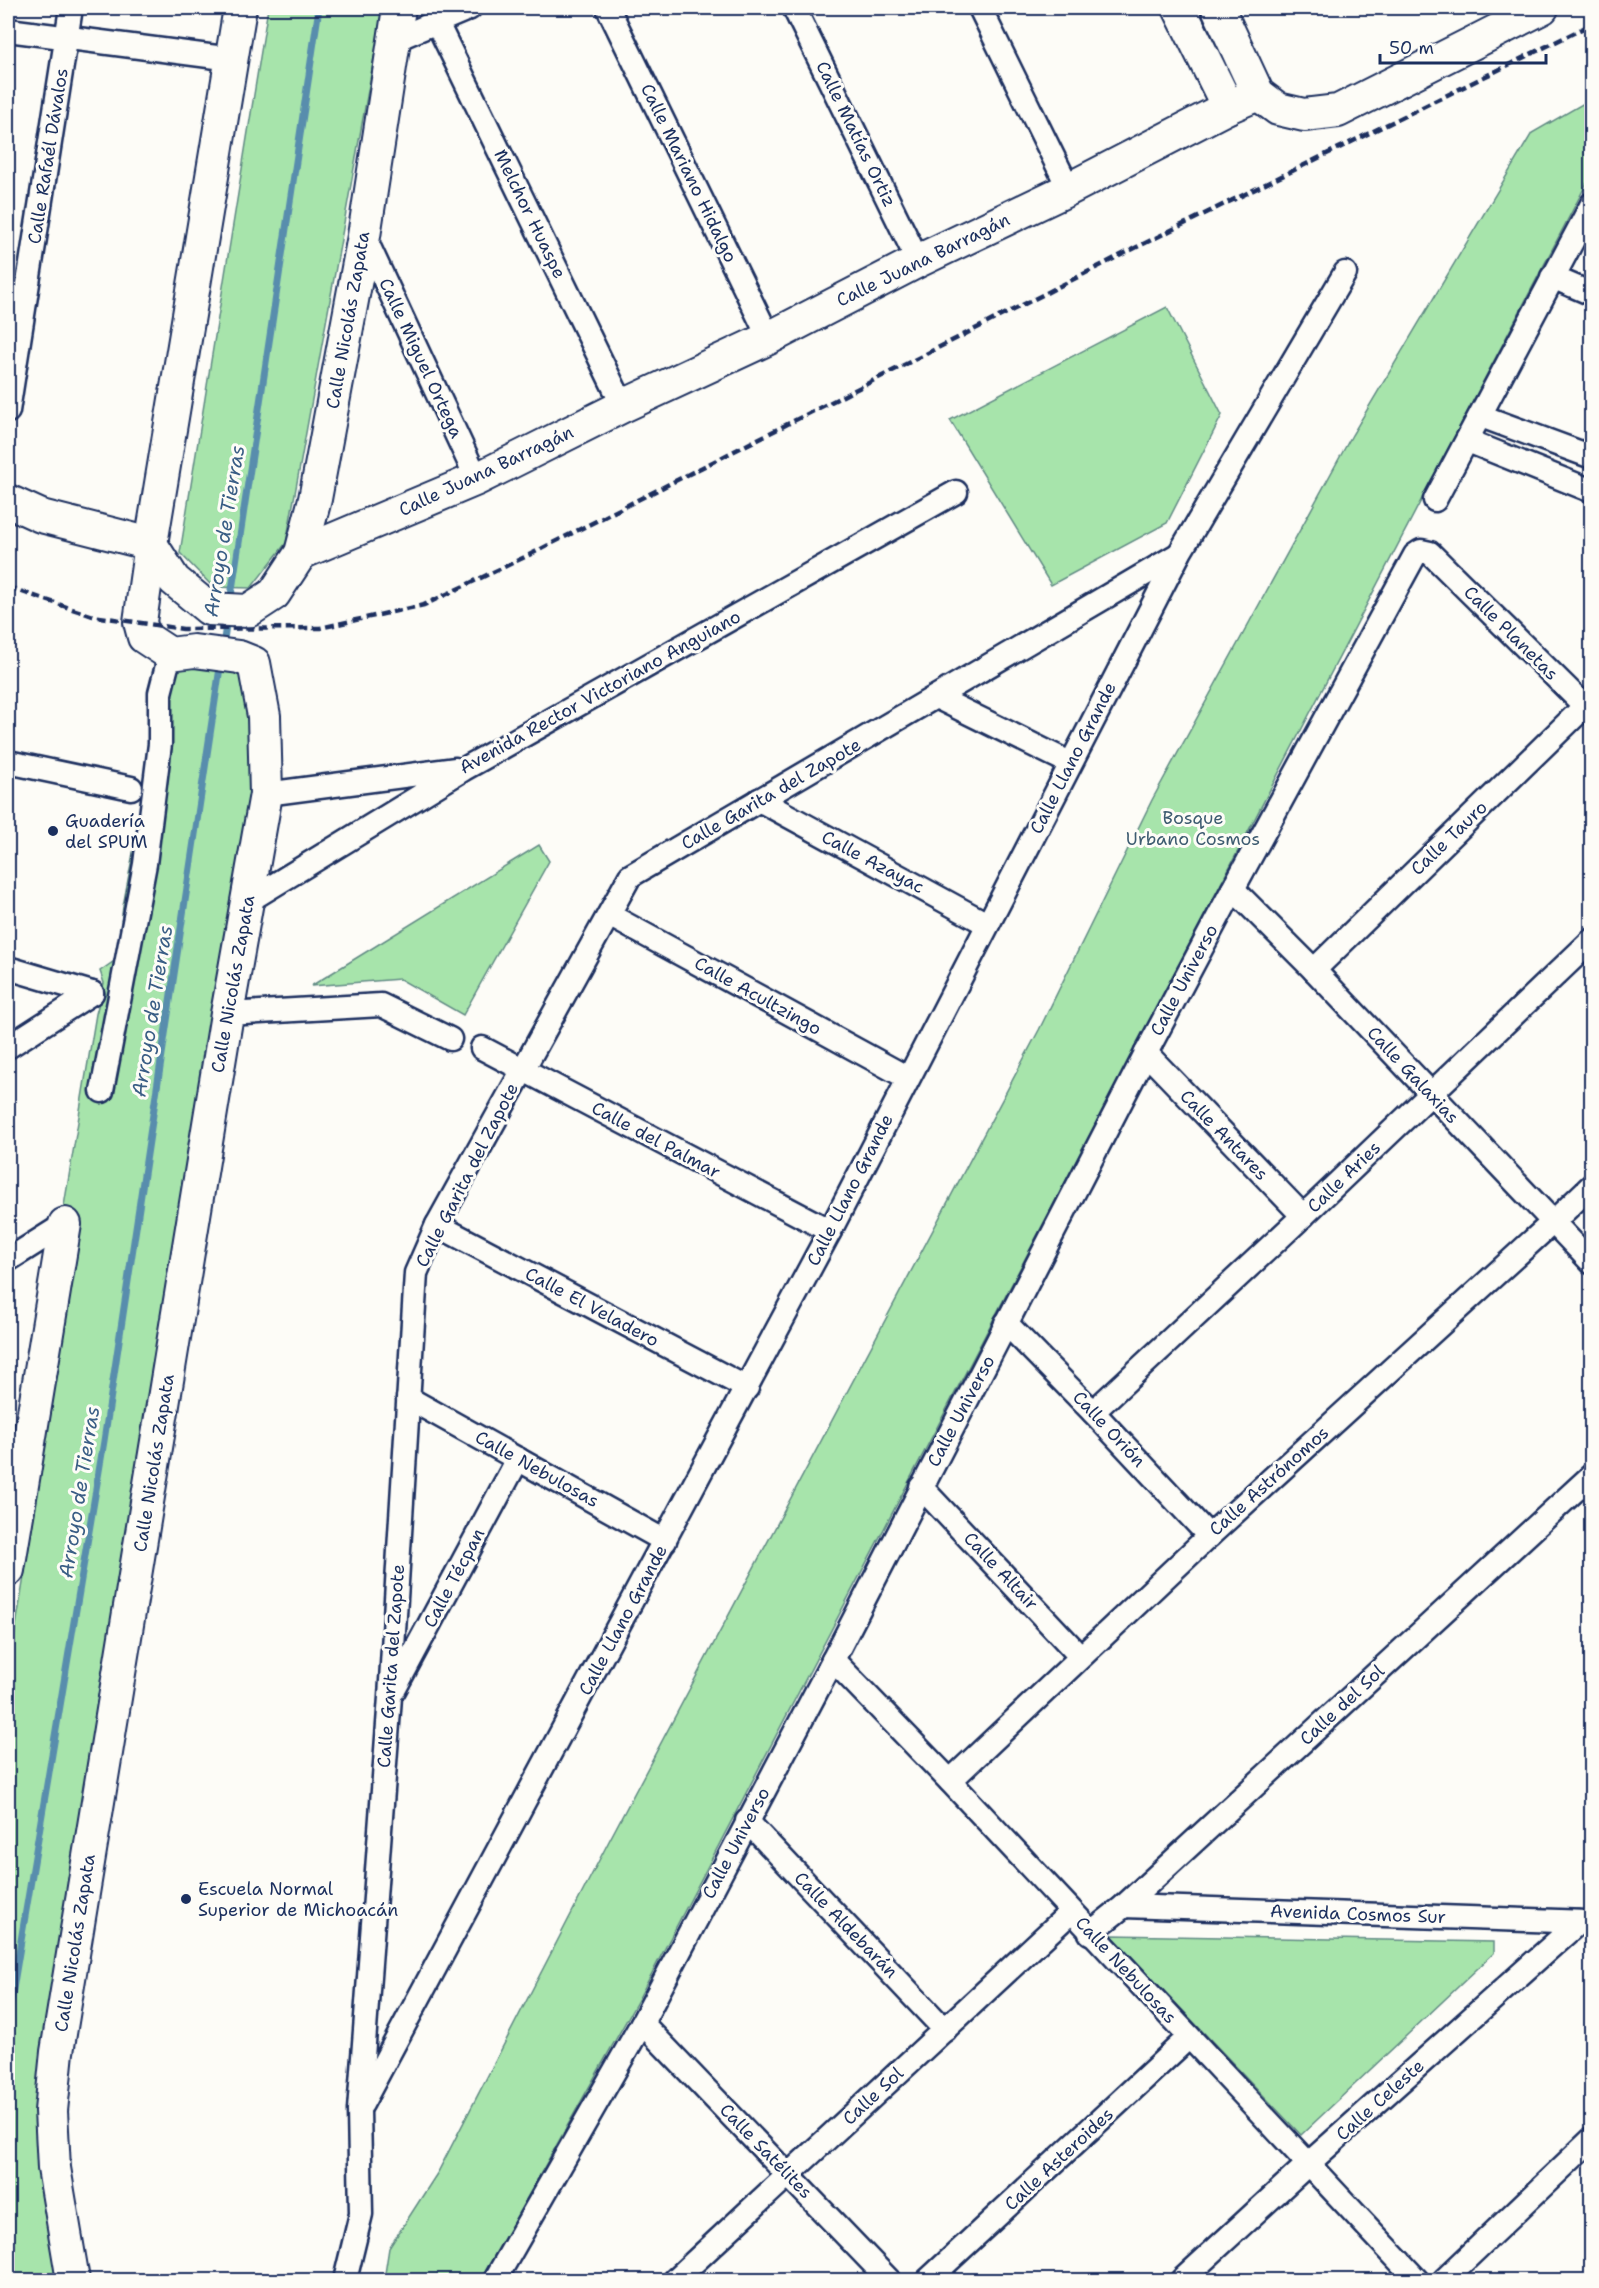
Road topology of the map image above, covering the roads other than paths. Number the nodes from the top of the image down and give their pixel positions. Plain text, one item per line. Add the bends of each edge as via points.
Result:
1 (71, 8) edge
2 (240, 8) edge
3 (399, 8) edge
4 (470, 8) edge
5 (608, 8) edge
6 (794, 8) edge
7 (980, 8) edge
8 (1179, 8) edge
9 (1218, 8) edge
10 (1542, 8) edge
11 (437, 23) junction
12 (8, 30) edge
13 (66, 39) junction
14 (394, 40) junction
15 (232, 59) junction
16 (1258, 94) junction
17 (1228, 107) junction
18 (1069, 189) junction
19 (1592, 204) edge
20 (364, 236) junction
21 (918, 261) junction
22 (1345, 273) dead end
23 (1552, 277) junction
24 (1592, 294) edge
25 (769, 338) junction
26 (623, 406) junction
27 (8, 411) edge
28 (1481, 416) junction
29 (1468, 441) junction
30 (1592, 458) edge
31 (477, 479) junction
32 (1592, 491) edge
33 (956, 492) dead end
34 (1435, 500) dead end
35 (8, 501) edge
36 (151, 544) junction
37 (301, 552) junction
38 (1430, 553) joint
39 (1179, 554) junction
40 (182, 652) junction
41 (936, 697) junction
42 (1588, 709) edge
43 (8, 762) edge
44 (1071, 763) junction
45 (464, 769) junction
46 (131, 788) dead end
47 (266, 794) junction
48 (759, 800) junction
49 (1233, 889) junction
50 (248, 901) junction
51 (609, 915) junction
52 (987, 924) junction
53 (1592, 940) edge
54 (8, 968) edge
55 (1314, 970) junction
56 (227, 1014) junction
57 (450, 1039) dead end
58 (8, 1047) edge
59 (482, 1048) dead end
60 (1146, 1053) junction
61 (522, 1070) junction
62 (908, 1078) junction
63 (102, 1091) dead end
64 (1431, 1094) junction
65 (1592, 1185) edge
66 (1303, 1216) junction
67 (1553, 1222) junction
68 (65, 1224) joint
69 (437, 1225) junction
70 (830, 1232) junction
71 (8, 1260) edge
72 (1592, 1263) edge
73 (1006, 1323) junction
74 (747, 1388) junction
75 (408, 1398) junction
76 (1093, 1412) junction
77 (518, 1459) junction
78 (1592, 1475) edge
79 (921, 1487) junction
80 (1209, 1536) junction
81 (665, 1541) junction
82 (8, 1570) edge
83 (1080, 1656) junction
84 (833, 1660) junction
85 (390, 1697) junction
86 (950, 1781) junction
87 (747, 1821) junction
88 (1124, 1906) junction
89 (1071, 1912) junction
90 (1585, 1922) edge
91 (1090, 1933) junction
92 (642, 2023) junction
93 (945, 2030) junction
94 (1189, 2037) junction
95 (359, 2110) junction
96 (1592, 2139) edge
97 (1308, 2164) junction
98 (789, 2174) junction
99 (361, 2214) junction
100 (73, 2280) edge
101 (345, 2280) edge
102 (360, 2280) edge
103 (495, 2280) edge
104 (675, 2280) edge
105 (889, 2280) edge
106 (928, 2280) edge
107 (1182, 2280) edge
108 (1417, 2280) edge
109 (1444, 2280) edge

1 - 13 street, Calle Rafaél Dávalos
2 - 15 street
3 - 14 street, Calle Nicolás Zapata
4 - 11 street
5 - 25 street, Calle Mariano Hidalgo
6 - 21 street, Calle Matías Ortiz
7 - 18 street
8 - 17 street
9 - 16 street
10 - 16 street via 1338,111 1304,115 1278,109
11 - 14 street
11 - 26 street, Melchor Huaspe
12 - 13 street
13 - 15 street
13 - 27 street, Calle Rafaél Dávalos
14 - 20 street, Calle Nicolás Zapata
15 - 36 street
16 - 17 street, Calle Juana Barragán
17 - 18 street, Calle Juana Barragán
18 - 21 street, Calle Juana Barragán
19 - 23 street
20 - 31 street, Calle Miguel Ortega
20 - 37 street, Calle Nicolás Zapata via 315,498
21 - 25 street, Calle Juana Barragán
22 - 39 street, Calle Llano Grande
23 - 24 street
23 - 28 street
25 - 26 street, Calle Juana Barragán
26 - 31 street, Calle Juana Barragán
28 - 29 street
28 - 30 street
29 - 32 street
29 - 34 street
31 - 37 street, Calle Juana Barragán
33 - 45 street, Avenida Rector Victoriano Anguiano
35 - 36 street via 41,516
36 - 37 street, Calle Nicolás Zapata via 174,580 209,609 248,611 274,594
36 - 40 street via 140,622 144,637
38 - 42 street, Calle Planetas
38 - 49 street, Calle Universo via 1421,551 1415,555
39 - 41 street, Calle Garita del Zapote
39 - 44 street, Calle Llano Grande
40 - 47 street, Calle Nicolás Zapata via 239,657 254,663 264,716
40 - 63 street via 160,693 160,744 145,864
41 - 44 street
41 - 48 street, Calle Garita del Zapote
42 - 55 street, Calle Tauro
43 - 46 street
44 - 52 street, Calle Llano Grande
45 - 47 street
45 - 50 street, Avenida Rector Victoriano Anguiano
47 - 50 street, Calle Nicolás Zapata
48 - 51 street, Calle Garita del Zapote via 630,876
48 - 52 street, Calle Azayac
49 - 55 street, Calle Galaxias
49 - 60 street, Calle Universo
50 - 56 street, Calle Nicolás Zapata
51 - 61 street, Calle Garita del Zapote
51 - 62 street, Calle Acultzingo
52 - 62 street, Calle Llano Grande
53 - 64 street, Calle Aries
54 - 58 street via 92,993
55 - 64 street, Calle Galaxias
56 - 57 street via 381,1005
56 - 100 street, Calle Nicolás Zapata via 57,2052 51,2111 54,2168
59 - 61 street, Calle del Palmar
60 - 66 street, Calle Antares
60 - 73 street, Calle Universo
61 - 69 street, Calle Garita del Zapote
61 - 70 street, Calle del Palmar
62 - 70 street, Calle Llano Grande
64 - 66 street, Calle Aries
64 - 67 street, Calle Galaxias
65 - 67 street, Calle Astrónomos
66 - 76 street, Calle Aries
67 - 72 street, Calle Galaxias
67 - 80 street, Calle Astrónomos
68 - 71 street
68 - 82 street
69 - 74 street, Calle El Veladero
69 - 75 street, Calle Garita del Zapote via 416,1273
70 - 74 street, Calle Llano Grande
73 - 76 street, Calle Orión
73 - 79 street, Calle Universo
74 - 81 street, Calle Llano Grande
75 - 77 street, Calle Nebulosas
75 - 85 street, Calle Garita del Zapote
76 - 80 street, Calle Orión
77 - 81 street, Calle Nebulosas
77 - 85 street, Calle Técpan
78 - 88 street, Calle del Sol
79 - 83 street, Calle Altair
79 - 84 street, Calle Universo
80 - 83 street, Calle Astrónomos
81 - 95 street, Calle Llano Grande
83 - 86 street, Calle Astrónomos
84 - 86 street, Calle Nebulosas
84 - 87 street, Calle Universo
85 - 95 street, Calle Garita del Zapote
86 - 89 street, Calle Nebulosas
87 - 92 street, Calle Universo
87 - 93 street, Calle Aldebarán
88 - 90 street, Avenida Cosmos Sur
88 - 91 street, Calle del Sol
89 - 91 street, Calle Nebulosas
89 - 93 street, Calle Sol
90 - 97 street, Calle Celeste
91 - 94 street, Calle Nebulosas
92 - 98 street, Calle Satélites
92 - 103 street, Calle Universo
93 - 98 street, Calle Sol
94 - 97 street, Calle Nebulosas
94 - 106 street, Calle Asteroides
95 - 99 street, Calle Garita del Zapote
96 - 109 street
97 - 107 street, Calle Celeste
97 - 108 street, Calle Nebulosas
98 - 104 street, Calle Sol
98 - 105 street, Calle Satélites
99 - 101 street, Calle Garita del Zapote
99 - 102 street

